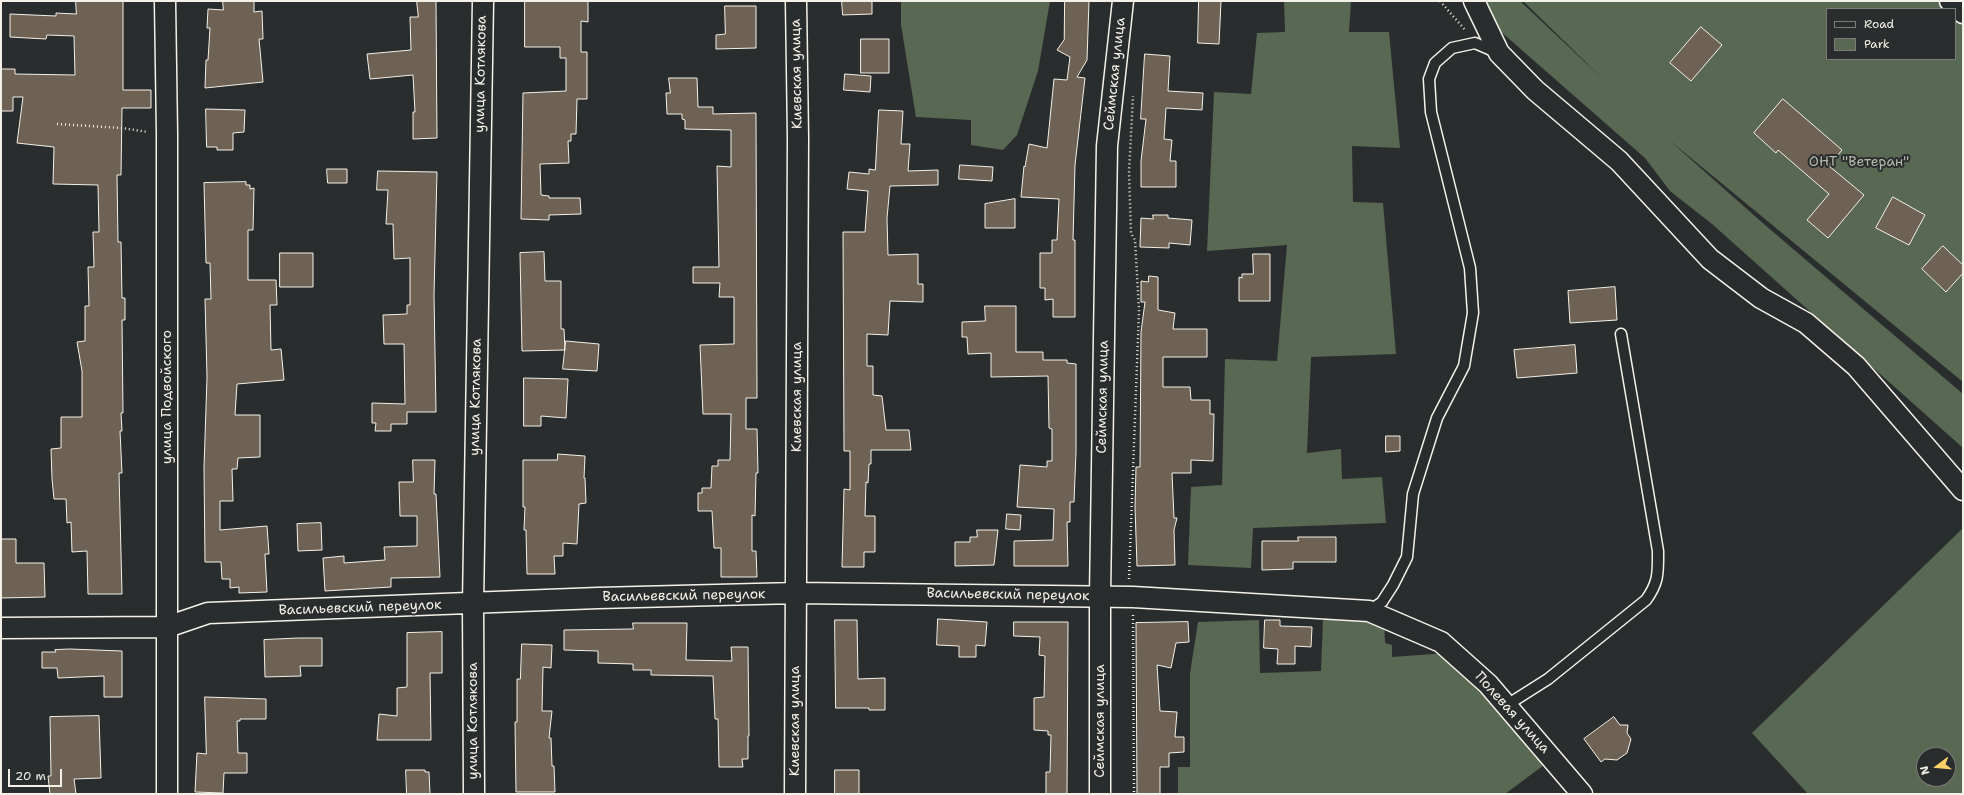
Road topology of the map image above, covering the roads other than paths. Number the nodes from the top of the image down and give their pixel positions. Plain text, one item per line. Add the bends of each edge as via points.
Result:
1 (165, 1) edge
2 (483, 1) edge
3 (796, 1) edge
4 (1123, 1) edge
5 (1474, 1) edge
6 (1950, 1) edge
7 (1963, 13) edge
8 (1499, 53) junction
9 (1621, 334) dead end
10 (1963, 490) edge
11 (796, 593) junction
12 (1100, 596) junction
13 (473, 604) junction
14 (1369, 611) junction
15 (167, 627) junction
16 (1, 628) edge
17 (1507, 705) junction
18 (167, 794) edge
19 (474, 794) edge
20 (795, 794) edge
21 (1100, 794) edge
22 (1582, 794) edge

1 - 15 street, улица Подвойского
2 - 13 street, улица Котлякова
3 - 11 street, Киевская улица
4 - 12 street, Сеймская улица via 1107,146
5 - 8 street
6 - 7 street
8 - 10 street via 1535,90 1619,161 1710,258 1761,298 1806,323 1856,366
8 - 14 lane via 1475,43 1452,48 1435,63 1429,79 1431,112 1470,268 1473,313 1464,366 1437,418 1413,494 1407,557 1382,602
9 - 17 lane via 1658,551 1658,577 1654,589 1646,600 1548,679
11 - 12 street, Васильевский переулок
11 - 13 street, Васильевский переулок
11 - 20 street, Киевская улица
12 - 14 street, Васильевский переулок
12 - 21 street, Сеймская улица
13 - 15 street, Васильевский переулок via 208,613
13 - 19 street, улица Котлякова
14 - 17 street, Полевая улица via 1441,642 1488,684
15 - 16 street, Васильевский переулок
15 - 18 street, улица Подвойского
17 - 22 street, Полевая улица

